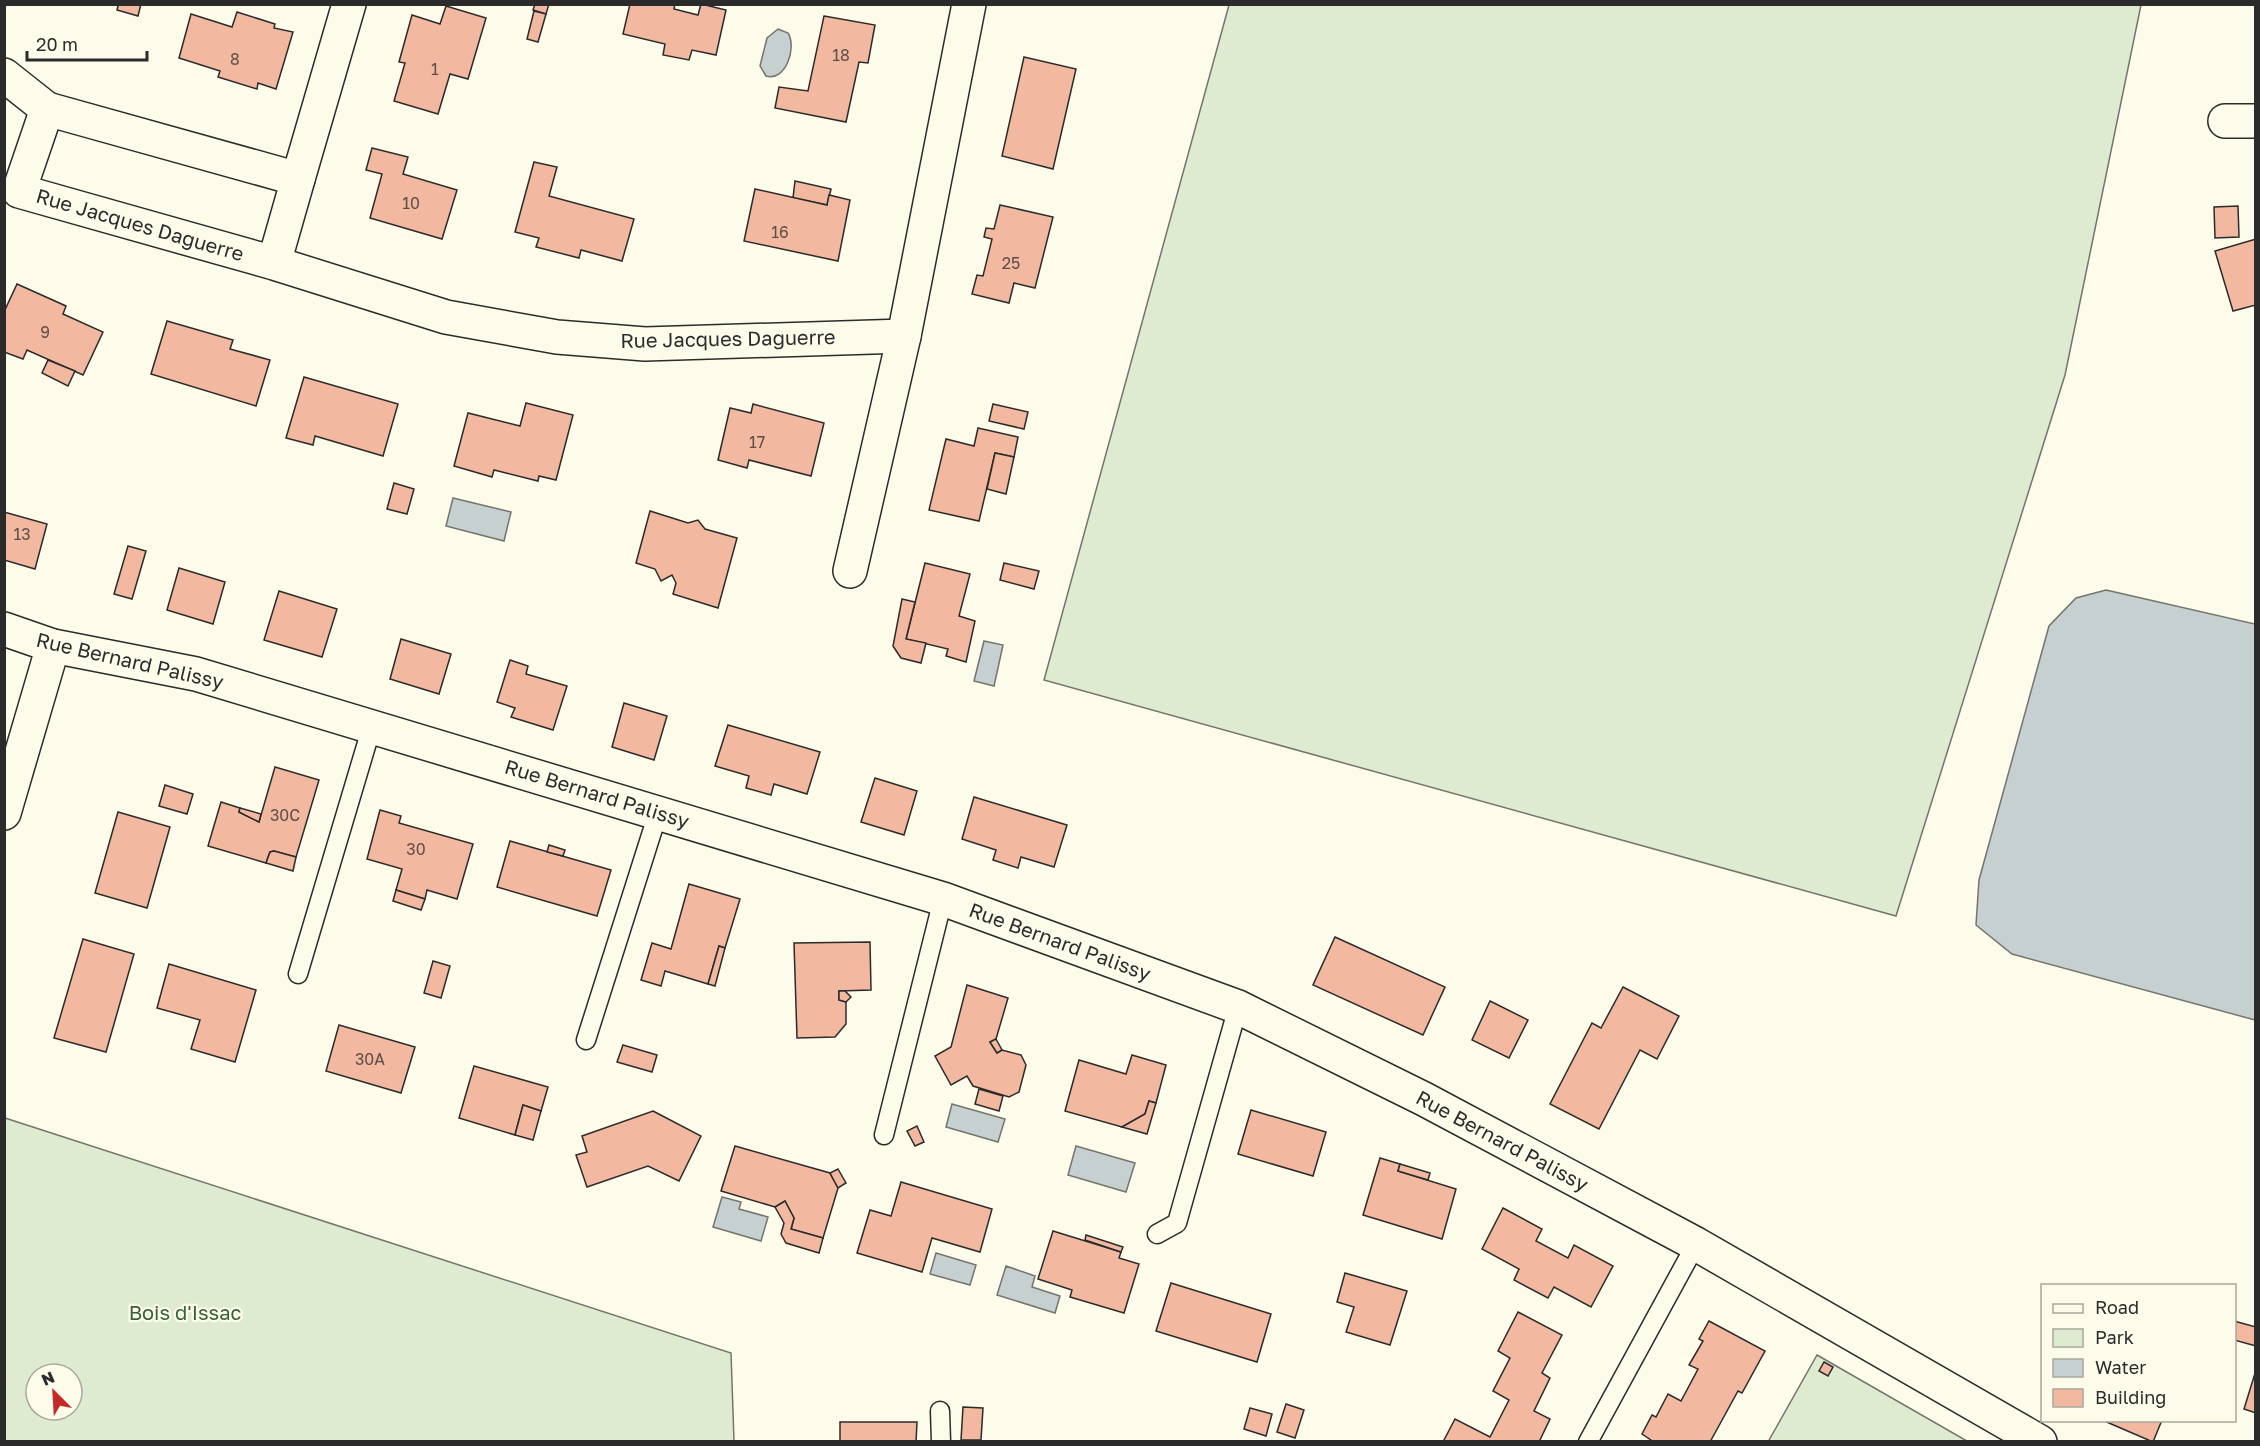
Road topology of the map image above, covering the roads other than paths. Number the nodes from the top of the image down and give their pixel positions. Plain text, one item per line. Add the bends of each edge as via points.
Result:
1 (349, 4) edge
2 (969, 4) edge
3 (4, 75) edge
4 (47, 109) junction
5 (298, 179) junction
6 (274, 263) junction
7 (904, 336) junction
8 (850, 571) dead end
9 (4, 629) edge
10 (53, 646) junction
11 (372, 726) junction
12 (4, 813) edge
13 (658, 813) junction
14 (943, 899) junction
15 (298, 974) dead end
16 (1238, 1007) junction
17 (586, 1040) dead end
18 (884, 1135) dead end
19 (1158, 1234) dead end
20 (1696, 1244) junction
21 (940, 1411) dead end
22 (941, 1442) edge
23 (1587, 1442) edge
24 (2040, 1442) edge

1 - 5 street
2 - 7 street
3 - 4 street
4 - 5 street
4 - 6 street, Rue Jacques Daguerre via 20,191
5 - 6 street
6 - 7 street, Rue Jacques Daguerre via 446,318 557,337 645,344
7 - 8 street
9 - 10 street, Rue Bernard Palissy
10 - 11 street, Rue Bernard Palissy via 196,674
10 - 12 street
11 - 13 street, Rue Bernard Palissy
11 - 15 lane
13 - 14 street, Rue Bernard Palissy
13 - 17 lane
14 - 16 street, Rue Bernard Palissy
14 - 18 lane
16 - 19 lane via 1177,1223
16 - 20 street, Rue Bernard Palissy via 1424,1099
20 - 23 lane
20 - 24 street, Rue Bernard Palissy
21 - 22 lane

